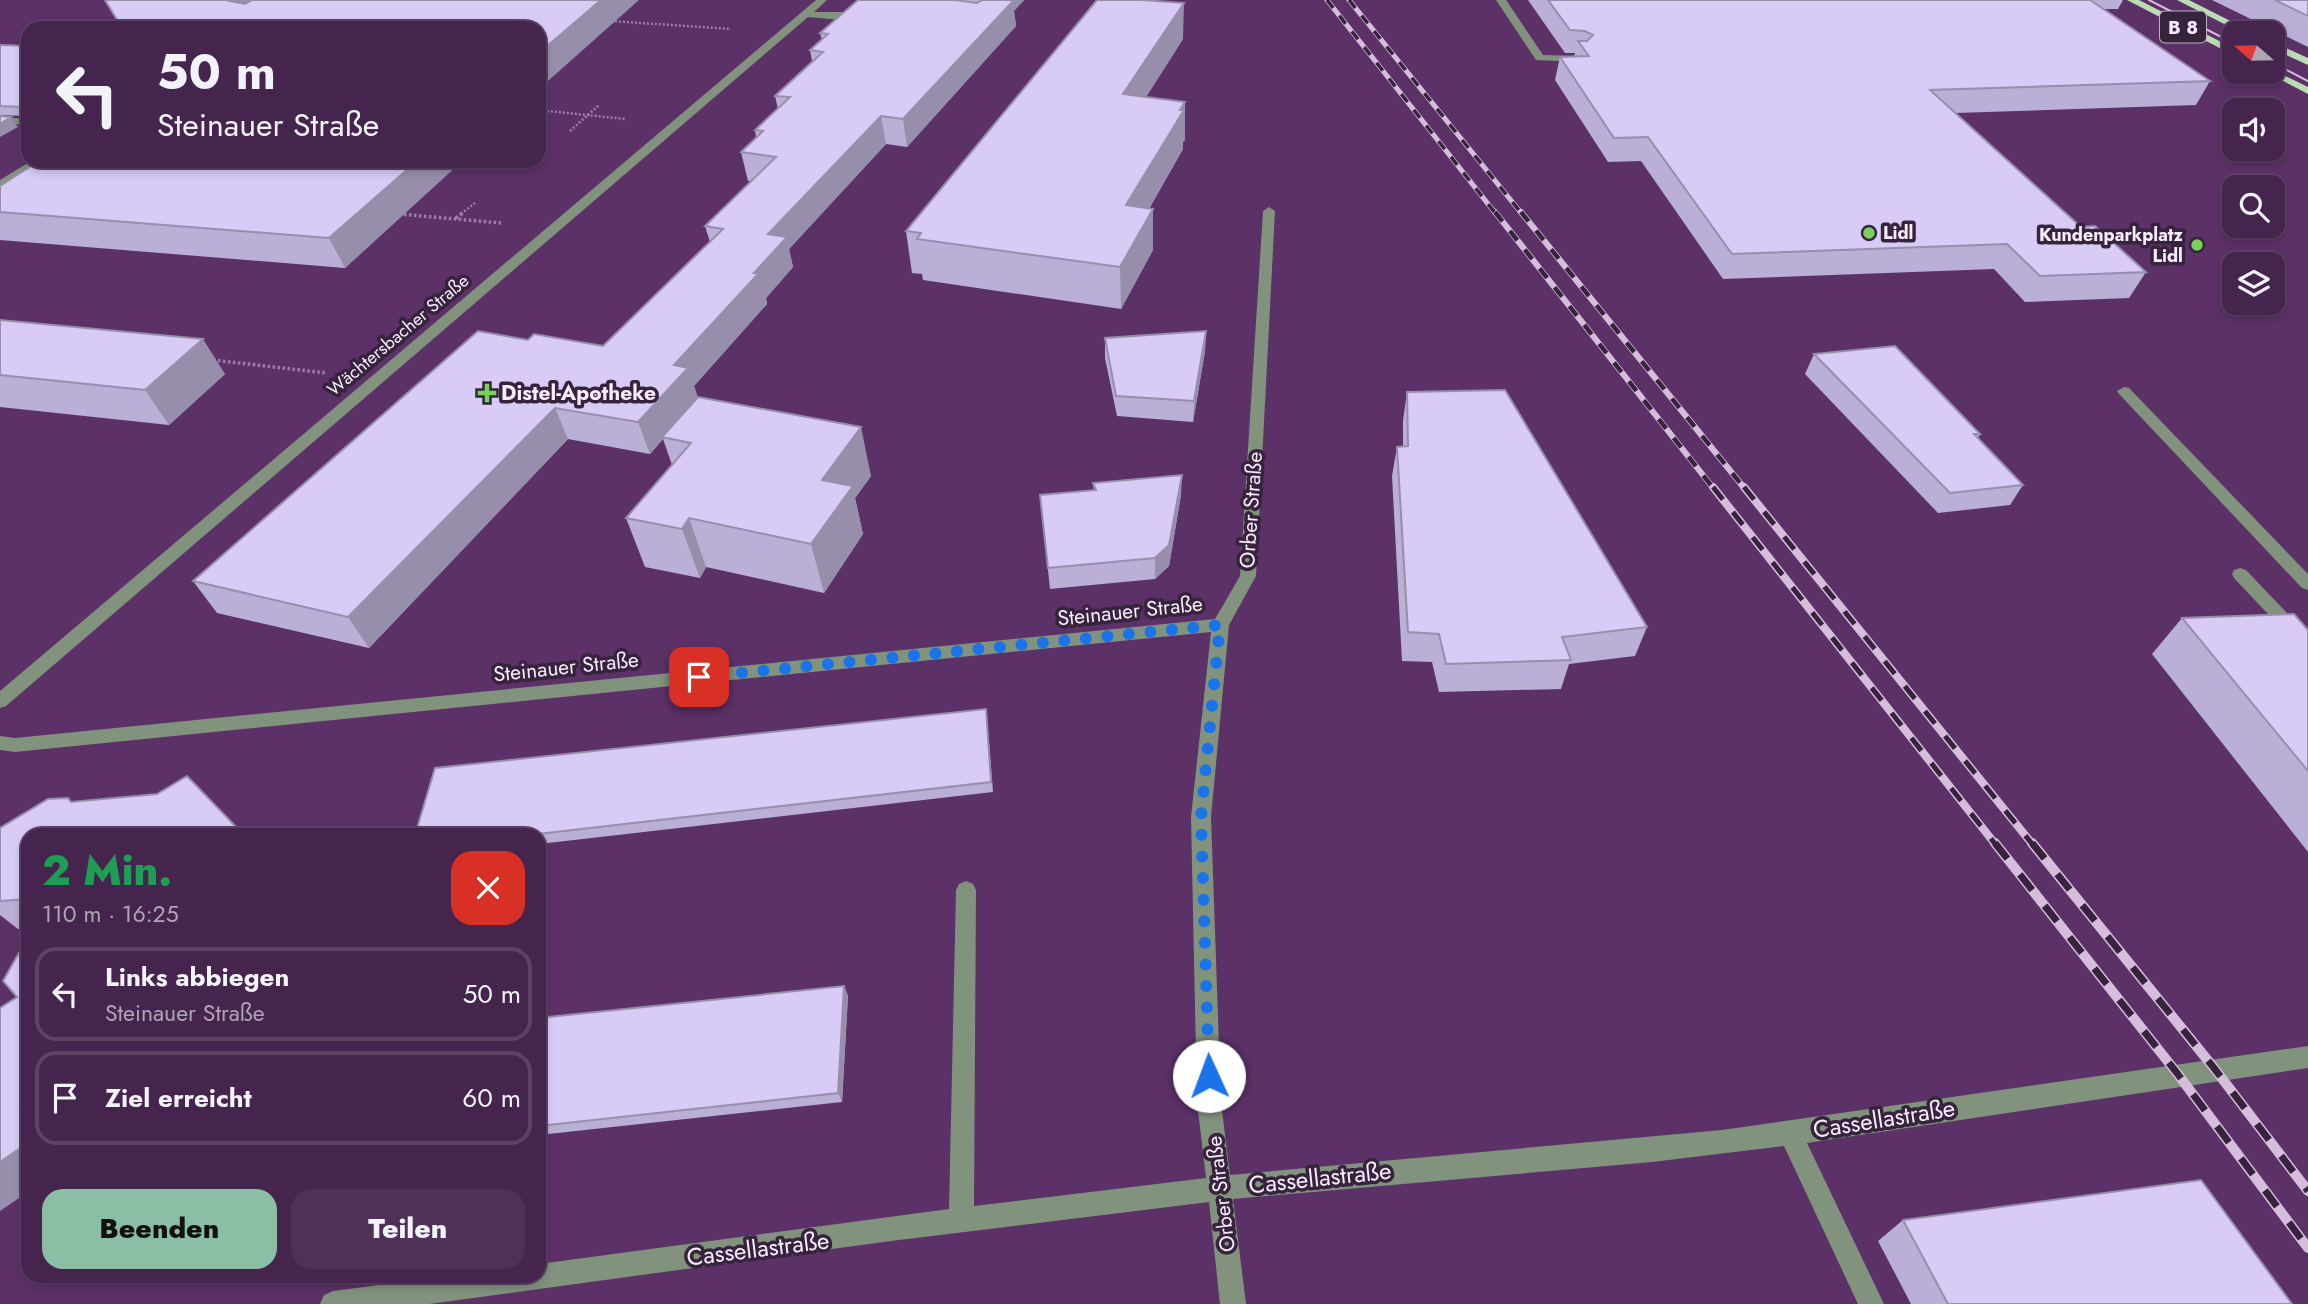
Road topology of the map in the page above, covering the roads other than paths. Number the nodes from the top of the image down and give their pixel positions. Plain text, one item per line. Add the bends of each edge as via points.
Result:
1 (822, 0) edge
2 (1501, 0) edge
3 (2132, 0) edge
4 (2182, 0) edge
5 (872, 13) edge
6 (806, 14) junction
7 (2225, 21) edge
8 (2222, 46) edge
9 (2286, 51) edge
10 (1580, 59) edge
11 (2308, 62) edge
12 (2286, 80) edge
13 (2308, 91) edge
14 (0, 120) edge
15 (21, 122) edge
16 (28, 168) edge
17 (0, 185) edge
18 (1269, 211) dead end
19 (2124, 391) dead end
20 (2240, 574) dead end
21 (2308, 584) edge
22 (1220, 625) junction
23 (2308, 646) edge
24 (0, 701) edge
25 (0, 743) edge
26 (966, 890) dead end
27 (2308, 1057) edge
28 (1791, 1134) junction
29 (1221, 1188) junction
30 (961, 1222) junction
31 (546, 1276) edge
32 (494, 1283) edge
33 (333, 1304) edge
34 (1233, 1304) edge
35 (1871, 1304) edge

1 - 6 street, Wächtersbacher Straße
2 - 10 street via 1540,58
3 - 8 main road, B 8
4 - 7 main road, B 8
5 - 6 street via 841,17
6 - 24 street, Wächtersbacher Straße
9 - 11 main road
12 - 13 main road
14 - 15 street
16 - 17 street
18 - 22 street, Orber Straße via 1248,576
19 - 21 street
20 - 23 street
22 - 25 street, Steinauer Straße
22 - 29 street, Orber Straße via 1201,817 1209,1102
26 - 30 street
27 - 28 street, Cassellastraße
28 - 29 street, Cassellastraße
28 - 35 street
29 - 30 street, Cassellastraße
29 - 34 street, Orber Straße
30 - 31 street, Cassellastraße
32 - 33 street, Cassellastraße

